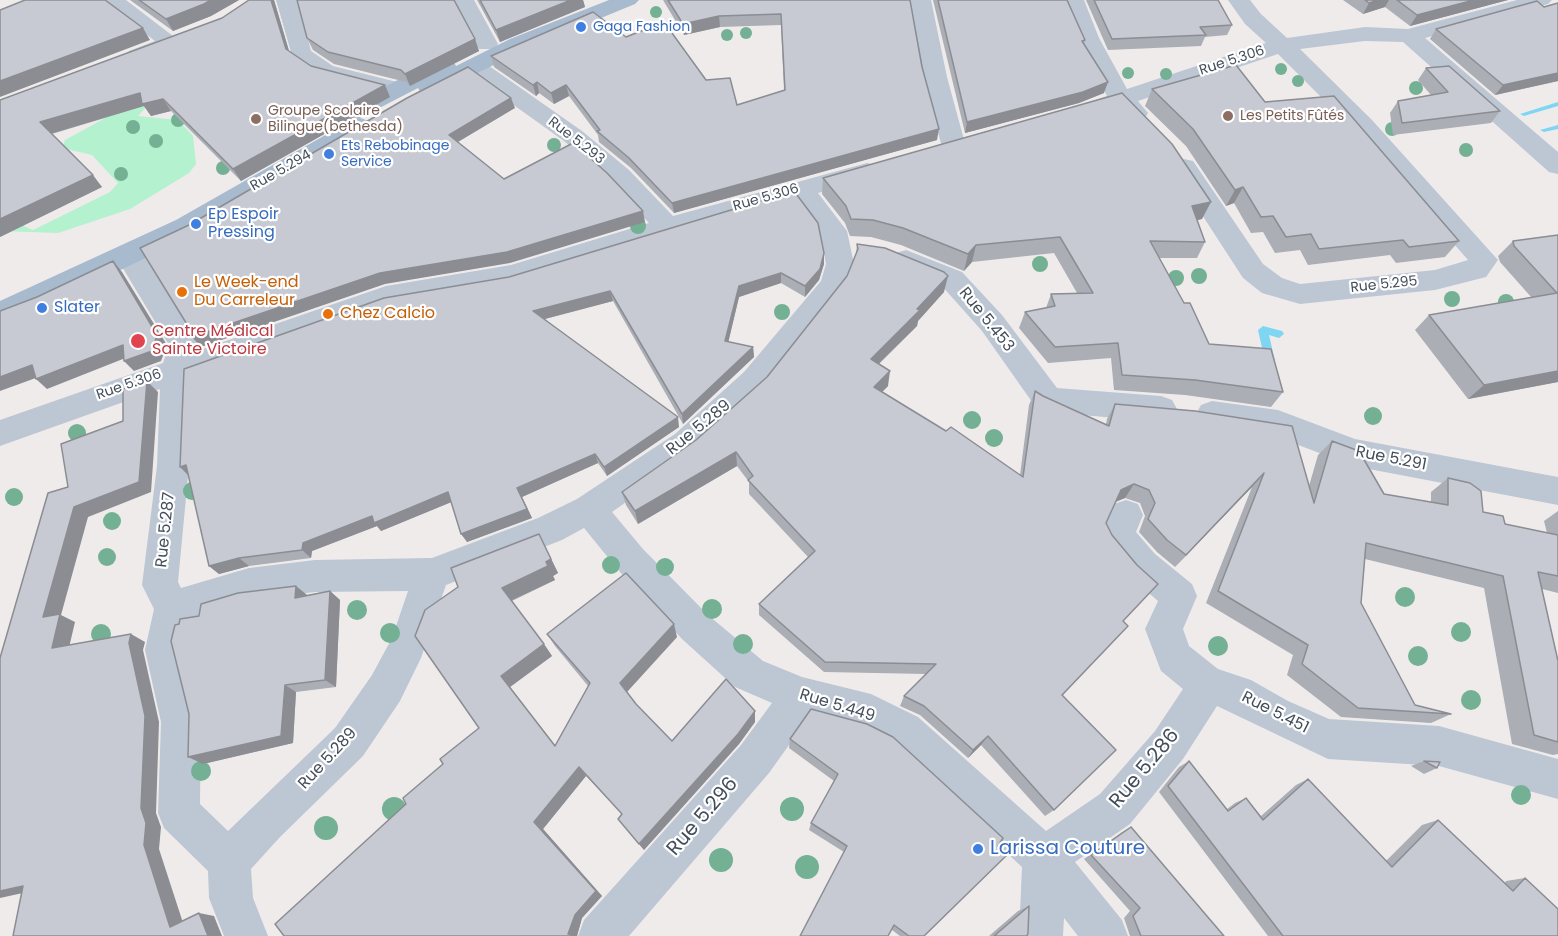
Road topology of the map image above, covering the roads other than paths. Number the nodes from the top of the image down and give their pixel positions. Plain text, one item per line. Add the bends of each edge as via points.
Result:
1 (112, 0) edge
2 (287, 0) edge
3 (463, 0) edge
4 (592, 0) edge
5 (628, 0) edge
6 (920, 0) edge
7 (1073, 0) edge
8 (1239, 0) edge
9 (1541, 0) edge
10 (1408, 36) junction
11 (487, 44) junction
12 (1282, 45) junction
13 (120, 62) edge
14 (474, 66) junction
15 (397, 89) junction
16 (1120, 97) junction
17 (1057, 118) edge
18 (954, 147) edge
19 (891, 165) edge
20 (1558, 166) edge
21 (800, 188) junction
22 (668, 227) junction
23 (859, 249) junction
24 (129, 255) junction
25 (0, 294) edge
26 (0, 313) edge
27 (176, 369) junction
28 (1048, 400) joint
29 (0, 432) edge
30 (1558, 491) edge
31 (589, 509) junction
32 (1126, 515) dead end
33 (432, 574) junction
34 (173, 607) junction
35 (1208, 685) junction
36 (801, 696) junction
37 (1558, 779) edge
38 (1044, 858) junction
39 (229, 862) junction
40 (246, 936) edge
41 (600, 936) edge
42 (1041, 936) edge
43 (1106, 936) edge

1 - 13 street via 181,39
2 - 15 street via 301,54 325,71
3 - 11 street
4 - 11 main road, Rue 5.294
5 - 14 main road, Rue 5.294
6 - 18 street via 937,87
7 - 16 street, Rue 5.295
8 - 12 street, Rue 5.295 via 1253,19
9 - 10 street, Rue 5.306
10 - 12 street, Rue 5.306 via 1365,34
10 - 20 street
11 - 15 main road, Rue 5.294
12 - 16 street, Rue 5.306
12 - 16 street, Rue 5.295 via 1363,125 1484,260 1476,270 1435,280 1300,294 1272,285 1253,271 1159,137
14 - 22 street, Rue 5.293 via 620,176
14 - 24 main road, Rue 5.294 via 402,102
15 - 25 main road, Rue 5.294 via 177,210
16 - 17 street, Rue 5.306
19 - 21 street, Rue 5.306
21 - 22 street, Rue 5.306
21 - 23 street, Rue 5.289 via 833,231
22 - 27 street, Rue 5.306 via 512,275 386,296
23 - 28 street, Rue 5.453 via 952,279 992,323
23 - 31 street, Rue 5.289 via 840,264 834,284 755,381 686,443
24 - 26 main road, Rue 5.294
24 - 27 street, Rue 5.287 via 184,345
27 - 29 street, Rue 5.306
27 - 34 street, Rue 5.287 via 173,466 160,585
28 - 30 street, Rue 5.291 via 1185,410 1278,423 1353,452
31 - 33 street, Rue 5.289 via 550,529
31 - 36 street, Rue 5.449 via 631,560 704,635 749,674
32 - 35 street, Rue 5.451 via 1117,535 1142,565 1179,596 1164,629 1174,658
33 - 34 street, Rue 5.289 via 315,576 249,584
33 - 39 street, Rue 5.289 via 408,645 386,688 355,733
34 - 39 street via 164,650 180,722 179,813
35 - 37 street, Rue 5.451 via 1237,693 1328,739 1439,746
35 - 38 street, Rue 5.286 via 1169,745 1115,809
36 - 38 street, Rue 5.449 via 871,714 904,731
36 - 41 street, Rue 5.296 via 755,759
38 - 42 street
38 - 43 street, Rue 5.449
39 - 40 street via 231,898

